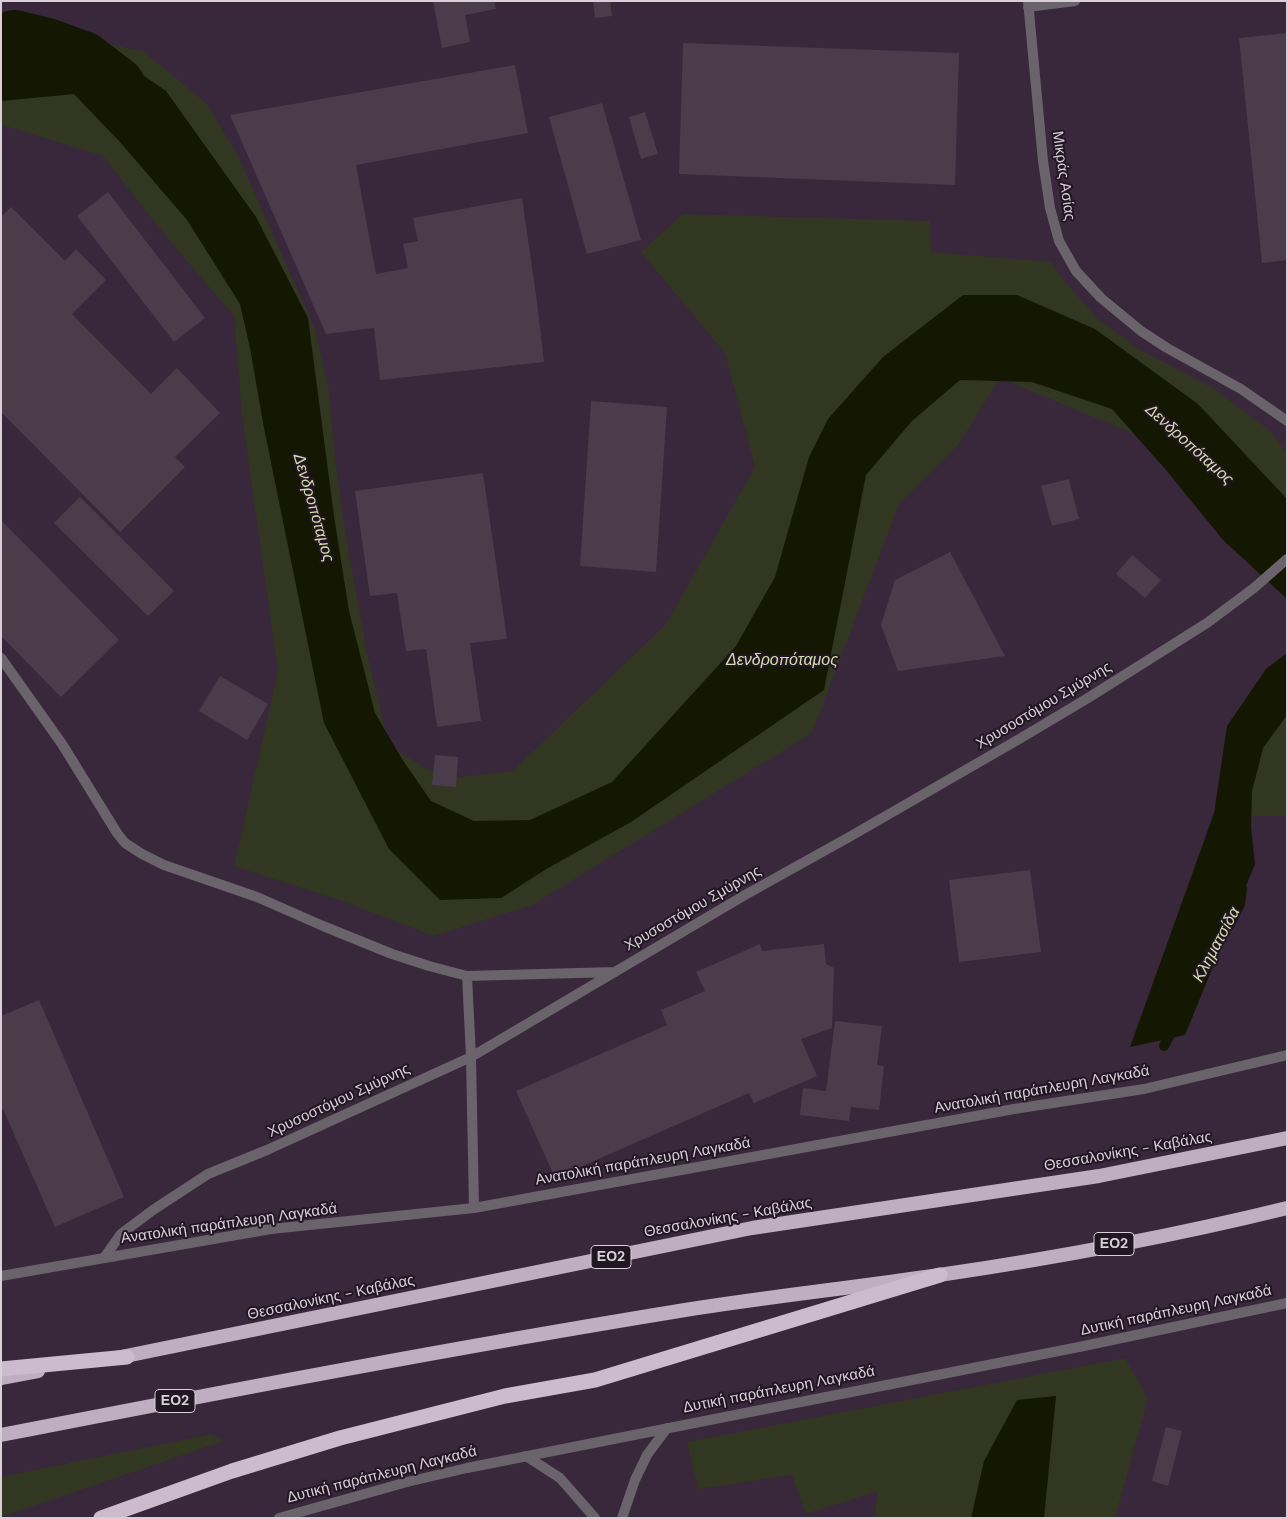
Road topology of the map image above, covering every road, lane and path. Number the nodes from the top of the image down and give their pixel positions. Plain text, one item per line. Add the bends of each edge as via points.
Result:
1 (1075, 1) edge
2 (1028, 4) edge
3 (1287, 421) edge
4 (1287, 559) edge
5 (1, 658) edge
6 (616, 972) junction
7 (467, 976) junction
8 (1287, 1055) edge
9 (471, 1057) junction
10 (1287, 1138) edge
11 (474, 1208) junction
12 (1287, 1208) edge
13 (104, 1258) junction
14 (940, 1275) junction
15 (1, 1276) edge
16 (1287, 1303) edge
17 (127, 1357) junction
18 (1, 1368) edge
19 (1, 1378) edge
20 (667, 1428) junction
21 (1, 1435) edge
22 (526, 1456) junction
23 (101, 1518) edge
24 (279, 1518) edge
25 (595, 1518) edge
26 (622, 1518) edge

1 - 2 street
2 - 3 street, Μικράς Ασίας via 1050,208 1060,241 1076,271 1101,298 1141,331 1241,389
4 - 6 street, Χρυσοστόμου Σμύρνης via 1207,623 1088,698
5 - 7 street via 62,744 125,842 142,854 164,865 257,897 392,954
6 - 7 street
6 - 9 street, Χρυσοστόμου Σμύρνης
7 - 9 street
8 - 11 street, Ανατολική παράπλευρη Λαγκαδά via 1144,1089 1014,1109
9 - 11 street
9 - 13 street, Χρυσοστόμου Σμύρνης via 208,1174 121,1234
10 - 17 highway, Θεσσαλονίκης - Καβάλας / ΕΟ2 via 1099,1176 752,1228
11 - 13 street, Ανατολική παράπλευρη Λαγκαδά via 271,1230
12 - 14 highway, ΕΟ2 via 1140,1239
13 - 15 street, Ανατολική παράπλευρη Λαγκαδά
14 - 21 highway, ΕΟ2 via 681,1310 340,1370
14 - 23 highway via 595,1380 505,1396 340,1438 232,1471
16 - 20 street, Δυτική παράπλευρη Λαγκαδά
17 - 18 highway
17 - 19 highway, Θεσσαλονίκης - Καβάλας / ΕΟ2 via 78,1362
20 - 22 street, Δυτική παράπλευρη Λαγκαδά
20 - 26 street via 647,1455
22 - 24 street, Δυτική παράπλευρη Λαγκαδά via 407,1482
22 - 25 street via 560,1478

